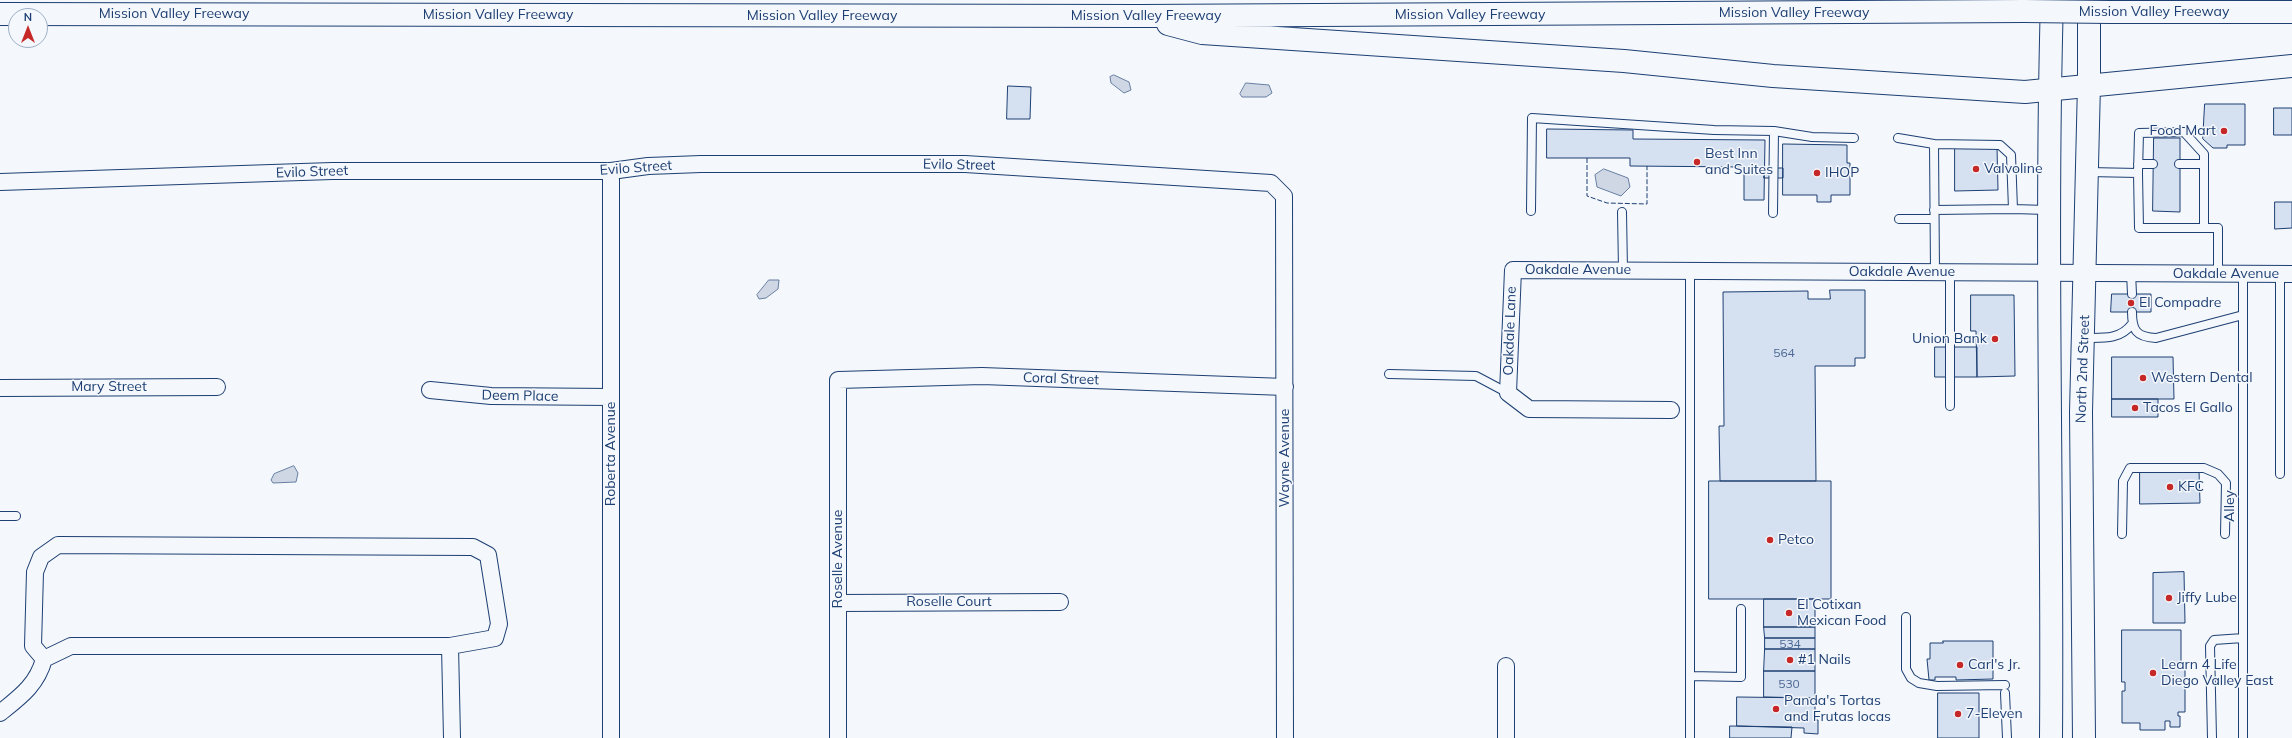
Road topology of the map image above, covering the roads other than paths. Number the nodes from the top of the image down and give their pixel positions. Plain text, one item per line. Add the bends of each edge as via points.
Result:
1 (2052, 0) edge
2 (2089, 0) edge
3 (2292, 12) edge
4 (0, 14) edge
5 (1140, 16) junction
6 (2292, 66) edge
7 (2089, 84) junction
8 (2049, 89) junction
9 (1774, 131) junction
10 (1854, 138) dead end
11 (1898, 138) dead end
12 (1934, 144) junction
13 (2138, 164) junction
14 (2153, 164) dead end
15 (2179, 164) dead end
16 (2204, 164) junction
17 (611, 171) junction
18 (2087, 172) junction
19 (2138, 174) junction
20 (0, 182) edge
21 (1271, 183) joint
22 (2013, 209) junction
23 (2050, 210) junction
24 (1530, 211) dead end
25 (1622, 212) dead end
26 (1773, 213) dead end
27 (1934, 214) junction
28 (1899, 219) dead end
29 (2204, 228) junction
30 (1513, 270) joint
31 (1623, 270) junction
32 (1690, 270) junction
33 (1942, 272) junction
34 (2050, 273) junction
35 (2084, 273) junction
36 (2132, 273) junction
37 (2218, 274) junction
38 (2244, 274) junction
39 (2286, 274) edge
40 (2132, 294) dead end
41 (2132, 312) dead end
42 (2243, 315) junction
43 (2132, 324) junction
44 (2084, 338) junction
45 (1389, 374) dead end
46 (838, 380) joint
47 (217, 387) dead end
48 (1285, 387) junction
49 (0, 388) edge
50 (430, 390) dead end
51 (1508, 393) junction
52 (611, 397) junction
53 (1950, 406) dead end
54 (1671, 410) dead end
55 (2280, 474) dead end
56 (0, 516) edge
57 (16, 516) dead end
58 (2122, 534) dead end
59 (2225, 534) dead end
60 (1060, 602) dead end
61 (838, 603) junction
62 (1740, 609) dead end
63 (1906, 617) dead end
64 (2243, 638) junction
65 (450, 646) junction
66 (44, 659) junction
67 (1506, 666) dead end
68 (1690, 676) junction
69 (0, 713) edge
70 (452, 738) edge
71 (611, 738) edge
72 (838, 738) edge
73 (1285, 738) edge
74 (1506, 738) edge
75 (1690, 738) edge
76 (2007, 738) edge
77 (2050, 738) edge
78 (2084, 738) edge
79 (2212, 738) edge
80 (2243, 738) edge

1 - 8 main road
2 - 7 main road, North 2nd Street
3 - 5 main road, Mission Valley Freeway, bridge
4 - 5 main road, Mission Valley Freeway
5 - 8 main road via 1202,33 1624,61 1773,76 2025,92
6 - 7 main road
7 - 8 main road
7 - 18 main road, North 2nd Street
8 - 23 main road
9 - 10 lane via 1812,138
9 - 24 lane via 1714,130 1532,118
9 - 26 lane
11 - 12 lane
12 - 22 lane via 2000,145 2007,149 2011,155
12 - 27 lane
13 - 14 lane
13 - 16 lane via 2139,133 2184,132 2204,154
13 - 19 lane
15 - 16 lane
16 - 29 lane
17 - 20 street, Evilo Street via 332,171
17 - 21 street, Evilo Street via 648,166 701,164 965,164
17 - 52 street, Roberta Avenue
18 - 19 lane
18 - 35 main road, North 2nd Street
19 - 29 lane via 2139,228
21 - 48 street, Wayne Avenue via 1284,196
22 - 23 lane
22 - 27 lane
23 - 34 main road
25 - 31 lane
27 - 28 lane
27 - 33 lane
29 - 37 lane via 2218,228
30 - 31 street, Oakdale Avenue
30 - 51 street, Oakdale Lane
31 - 32 street, Oakdale Avenue
32 - 33 street, Oakdale Avenue
32 - 68 lane
33 - 34 street, Oakdale Avenue
33 - 53 lane
34 - 35 street, Oakdale Avenue
34 - 77 main road
35 - 36 street, Oakdale Avenue
35 - 44 main road, North 2nd Street
36 - 37 street, Oakdale Avenue
36 - 40 lane
37 - 38 street, Oakdale Avenue
38 - 39 street, Oakdale Avenue
38 - 42 lane, Alley
39 - 55 lane
41 - 43 lane
42 - 43 lane via 2156,338 2145,338 2137,333
42 - 64 lane, Alley
43 - 44 lane via 2125,333 2114,337
44 - 78 main road, North 2nd Street via 2081,412
45 - 51 lane via 1476,376
46 - 48 street, Coral Street via 982,376
46 - 61 street, Roselle Avenue
47 - 49 street, Mary Street
48 - 73 street, Wayne Avenue
50 - 52 street, Deem Place via 491,396
51 - 54 street via 1528,408
52 - 71 street, Roberta Avenue
56 - 57 lane
58 - 59 lane via 2123,481 2130,468 2204,468 2218,474 2226,483
60 - 61 street, Roselle Court
61 - 72 street, Roselle Avenue
62 - 68 lane via 1740,677
63 - 76 lane via 1906,668 1911,678 1919,683 1937,686 2006,689
64 - 79 lane via 2214,640 2210,646
64 - 80 lane, Alley
65 - 66 street via 70,646
65 - 66 street via 496,638 499,624 488,555 473,547 58,546 41,556 36,572 33,646
65 - 70 street
66 - 69 street via 40,672 29,690
67 - 74 street
68 - 75 lane

